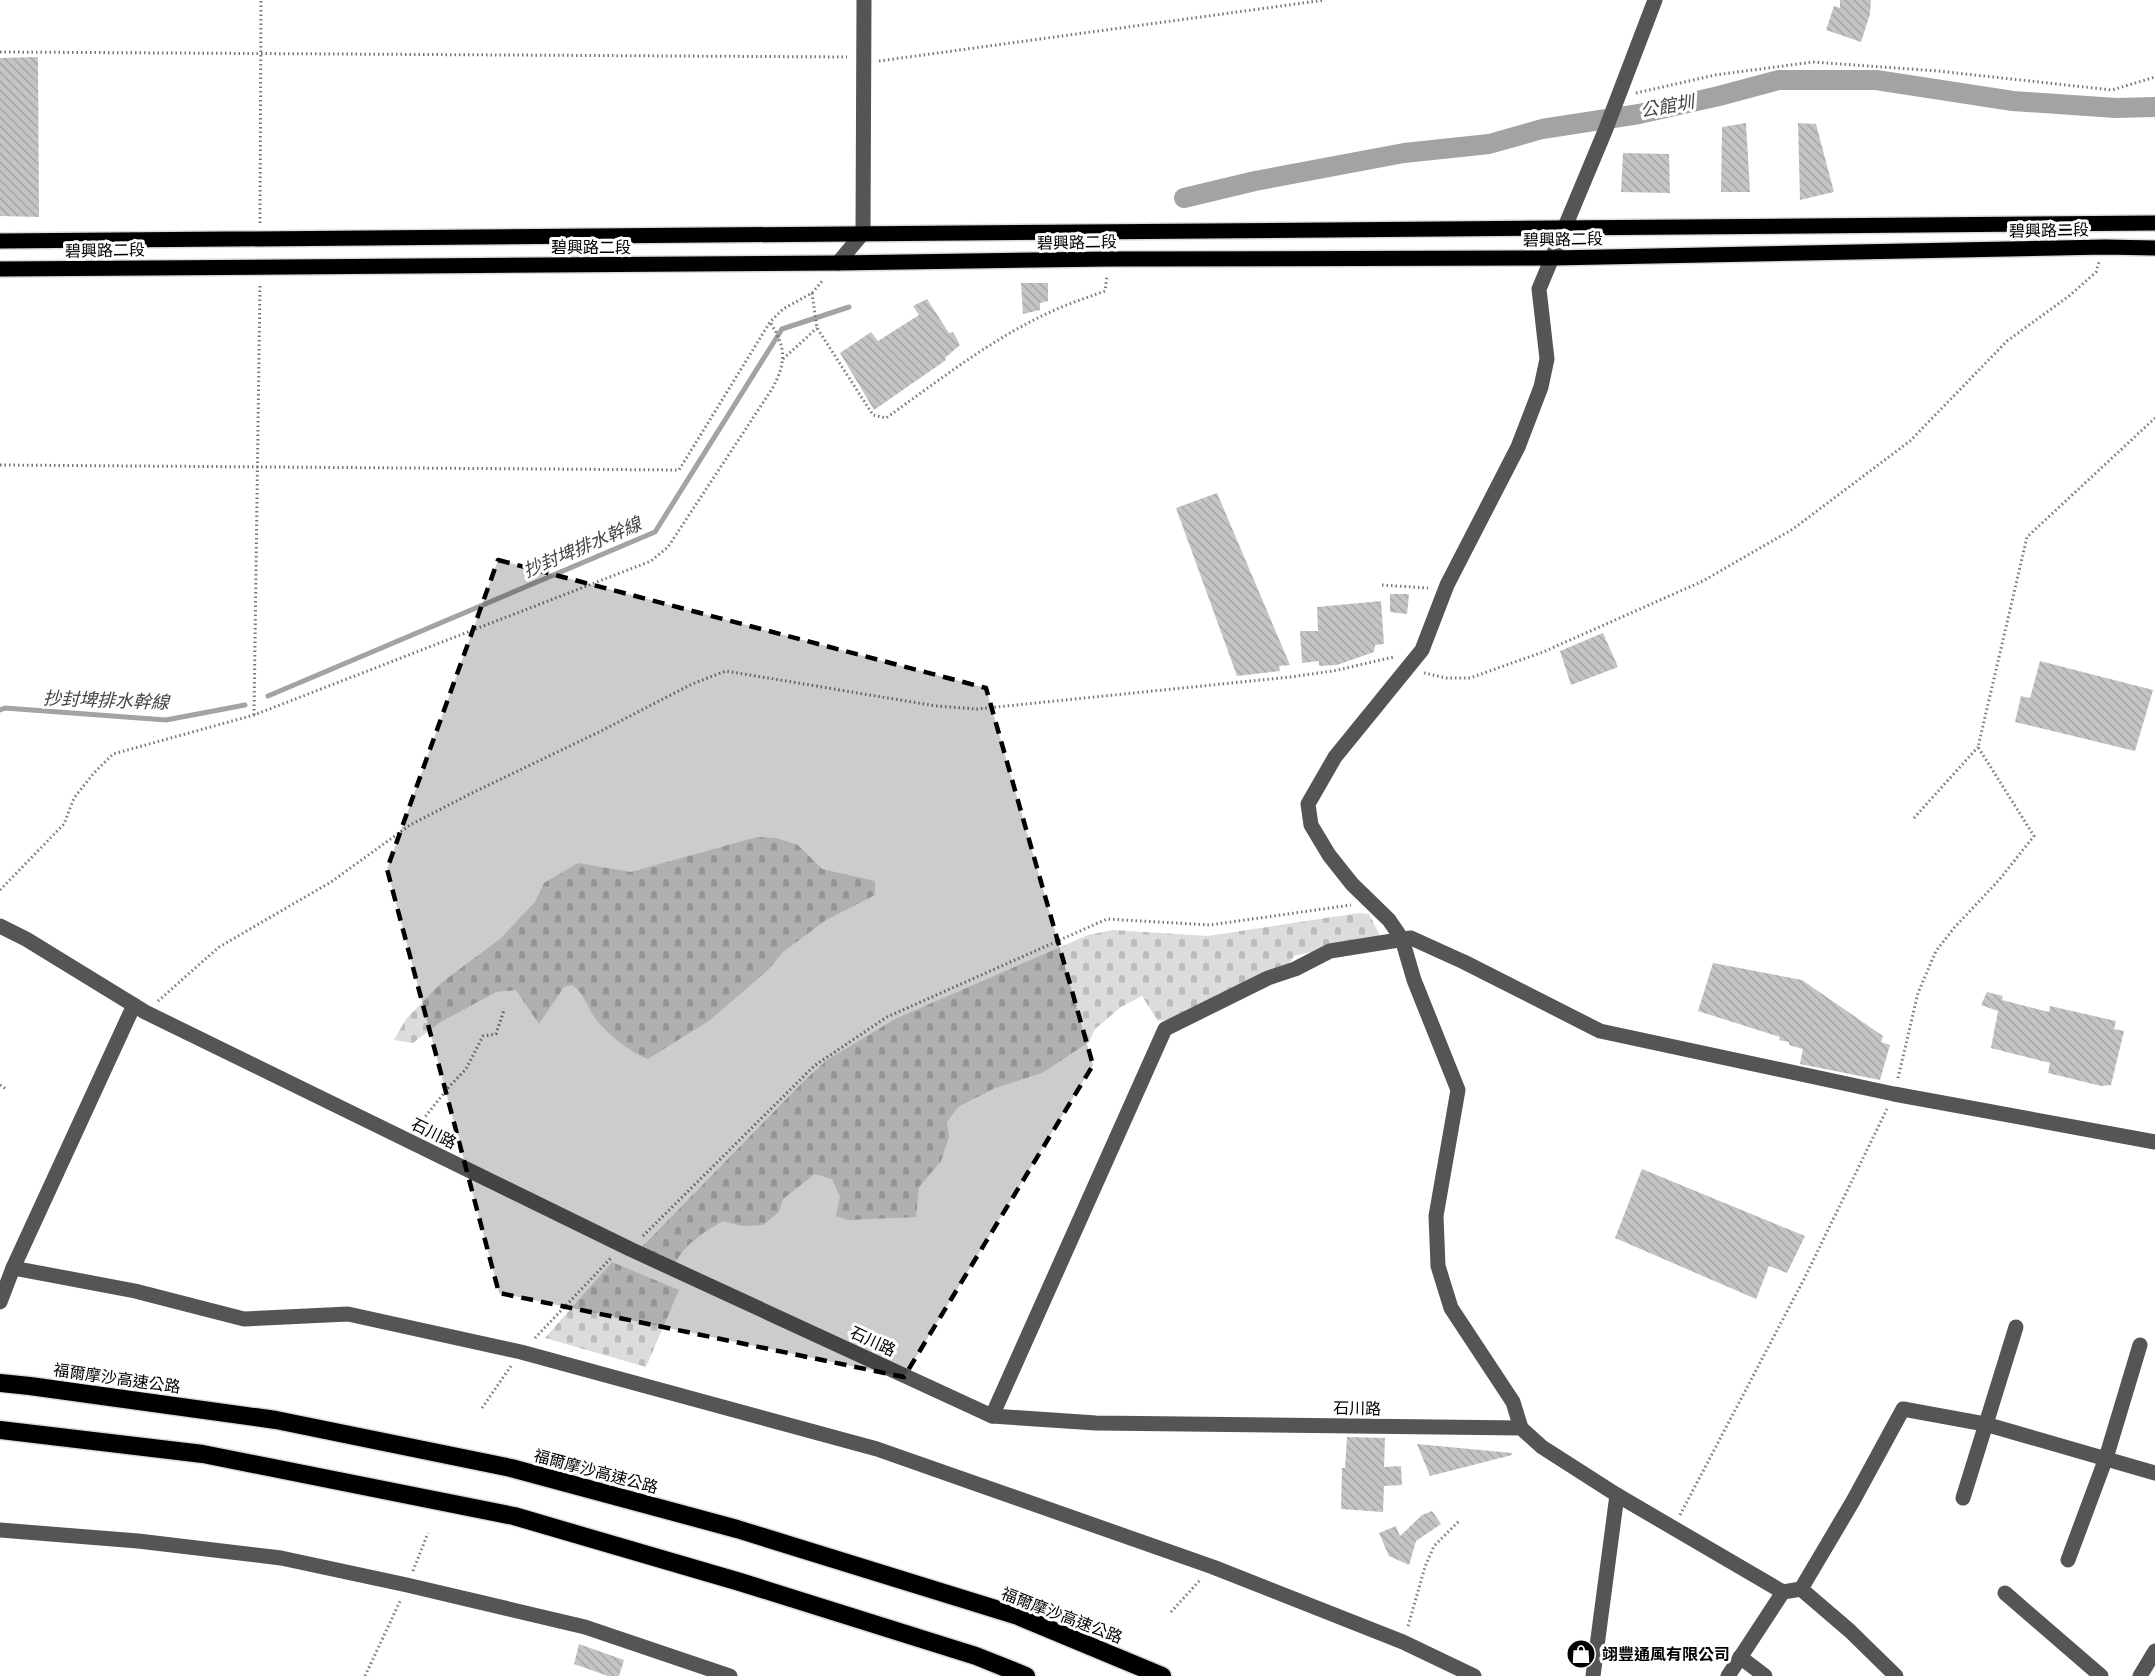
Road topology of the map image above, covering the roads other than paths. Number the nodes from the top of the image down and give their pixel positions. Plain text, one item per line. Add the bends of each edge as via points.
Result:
1 (864, 0) edge
2 (1655, 0) edge
3 (2155, 223) edge
4 (1565, 228) junction
5 (864, 233) junction
6 (0, 241) edge
7 (2155, 248) edge
8 (1553, 258) junction
9 (838, 263) junction
10 (0, 269) edge
11 (0, 926) edge
12 (1402, 939) junction
13 (139, 1009) junction
14 (2155, 1142) edge
15 (13, 1268) junction
16 (0, 1302) edge
17 (2016, 1327) dead end
18 (2140, 1345) dead end
19 (0, 1383) edge
20 (992, 1416) junction
21 (1985, 1424) junction
22 (1521, 1428) junction
23 (0, 1430) edge
24 (2106, 1458) junction
25 (2155, 1473) edge
26 (1617, 1495) junction
27 (1963, 1498) dead end
28 (0, 1530) edge
29 (2068, 1560) dead end
30 (1801, 1589) junction
31 (1783, 1592) junction
32 (2005, 1593) dead end
33 (2155, 1651) edge
34 (1740, 1657) junction
35 (730, 1676) edge
36 (1026, 1676) edge
37 (1162, 1676) edge
38 (1474, 1676) edge
39 (1593, 1676) edge
40 (1728, 1676) edge
41 (1765, 1676) edge
42 (1896, 1676) edge
43 (2101, 1676) edge
44 (2139, 1676) edge

1 - 5 street
2 - 4 street
3 - 4 main road, 碧興路二段
4 - 5 main road, 碧興路二段
4 - 8 street
5 - 6 main road, 碧興路二段
5 - 9 street
7 - 8 main road, 碧興路二段
8 - 9 main road, 碧興路二段
8 - 12 street via 1539,289 1547,359 1518,447 1444,592 1422,650 1335,757 1308,804 1311,825 1329,855
9 - 10 main road, 碧興路二段
11 - 13 street, 石川路
12 - 14 street via 1411,938 1464,962 1600,1031 1894,1094
12 - 20 street via 1330,951 1165,1029
12 - 22 street via 1414,980 1458,1090 1436,1216 1438,1266 1451,1308 1513,1402
13 - 15 street
13 - 20 street, 石川路 via 630,1249
15 - 16 street
15 - 38 street via 135,1291 244,1319 348,1314 521,1352 877,1449 1213,1566 1403,1642
17 - 21 street
18 - 24 street
19 - 37 highway, 福爾摩沙高速公路 via 276,1420 511,1468 738,1529 1018,1616
20 - 22 street, 石川路 via 1096,1423
21 - 24 street
21 - 27 street
21 - 30 street via 1903,1409
22 - 26 street via 1542,1447
23 - 36 highway via 203,1454 514,1516 751,1585 976,1656
24 - 25 street
24 - 29 street
26 - 31 street
26 - 39 street
28 - 35 street via 281,1558 585,1627
30 - 31 street
30 - 42 street
31 - 34 street
32 - 43 street
33 - 44 street
34 - 40 street
34 - 41 street

